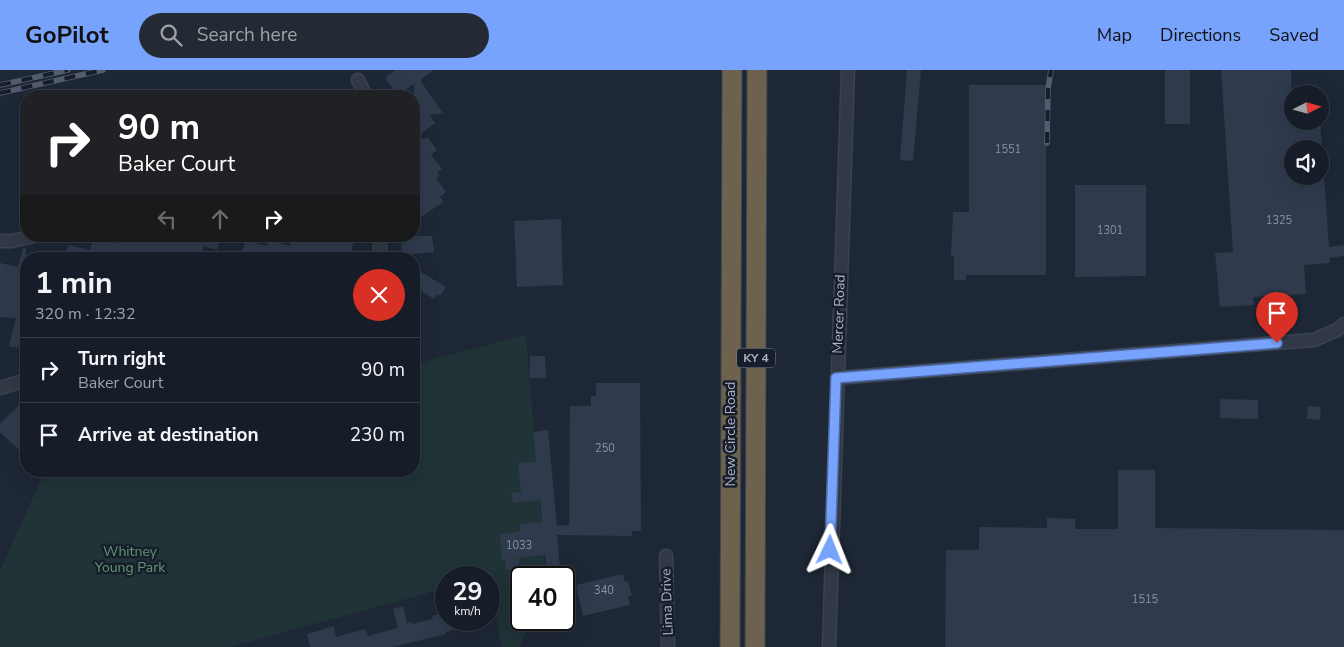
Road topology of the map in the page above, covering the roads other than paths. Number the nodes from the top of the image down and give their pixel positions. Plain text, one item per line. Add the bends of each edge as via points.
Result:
1 (732, 70) edge
2 (757, 70) edge
3 (848, 70) edge
4 (358, 80) dead end
5 (363, 90) edge
6 (20, 239) edge
7 (0, 240) edge
8 (1344, 324) edge
9 (836, 378) junction
10 (20, 382) edge
11 (0, 388) edge
12 (666, 556) dead end
13 (668, 647) edge
14 (730, 647) edge
15 (755, 647) edge
16 (829, 647) edge

1 - 14 highway, New Circle Road / KY 4
2 - 15 highway, New Circle Road / KY 4
3 - 9 street, Mercer Road
4 - 5 street
6 - 7 street
8 - 9 street via 1314,340
9 - 16 street, Mercer Road
10 - 11 street
12 - 13 street, Lima Drive

